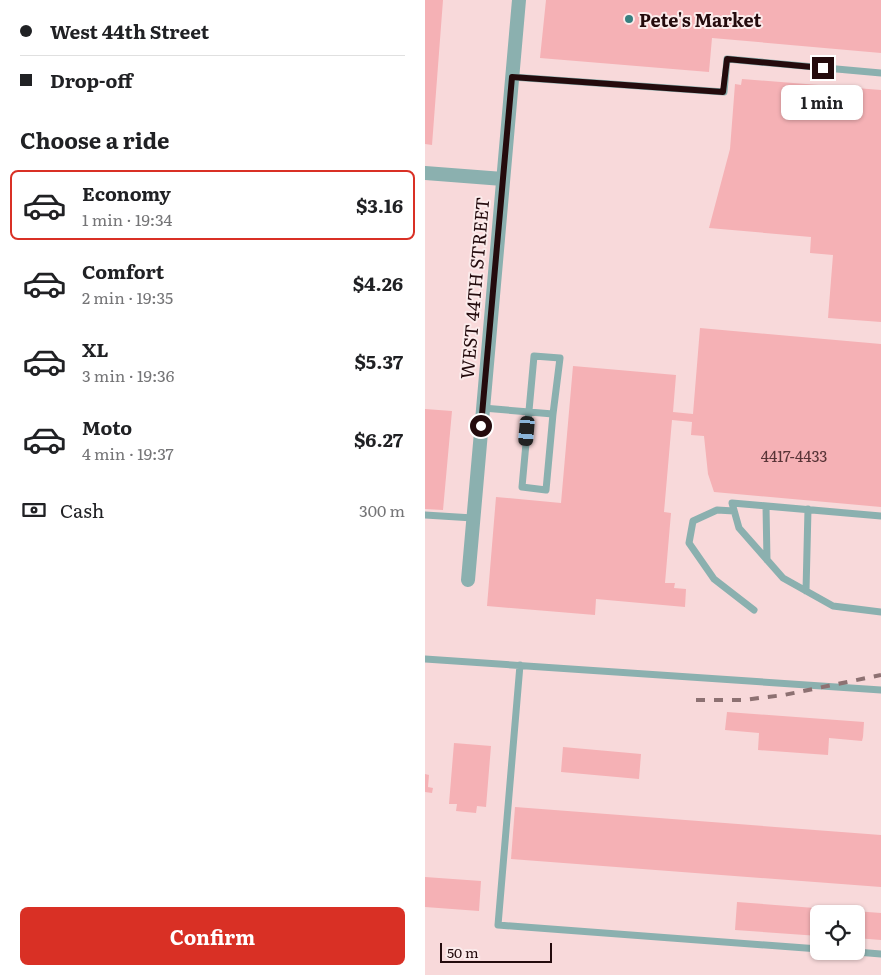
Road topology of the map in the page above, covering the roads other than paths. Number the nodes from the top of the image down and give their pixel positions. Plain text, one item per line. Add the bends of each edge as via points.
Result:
1 (519, 0) edge
2 (881, 73) edge
3 (512, 77) junction
4 (425, 173) edge
5 (503, 179) junction
6 (483, 408) junction
7 (529, 412) junction
8 (553, 414) junction
9 (766, 506) junction
10 (808, 510) junction
11 (734, 511) junction
12 (425, 515) edge
13 (881, 516) edge
14 (473, 518) junction
15 (767, 560) junction
16 (468, 580) dead end
17 (806, 591) junction
18 (753, 610) dead end
19 (881, 612) edge
20 (425, 659) edge
21 (520, 665) junction
22 (881, 690) edge
23 (810, 948) edge
24 (865, 953) edge
25 (881, 954) edge

1 - 3 street, WEST 44TH STREET
2 - 3 lane via 727,59 723,92
3 - 5 street, WEST 44TH STREET
4 - 5 street
5 - 6 street, WEST 44TH STREET
6 - 7 lane
6 - 14 street, WEST 44TH STREET
7 - 8 lane
7 - 8 lane via 534,356 560,358
7 - 8 lane via 522,487 546,490
9 - 10 lane
9 - 11 lane via 732,503
9 - 15 lane
10 - 13 lane
10 - 17 lane
11 - 15 lane via 739,528
11 - 18 lane via 717,510 693,521 689,543 714,579
12 - 14 lane
14 - 16 street, WEST 44TH STREET
15 - 17 lane via 783,578
17 - 19 lane via 833,606
20 - 21 lane
21 - 22 lane
21 - 23 lane via 498,925
24 - 25 lane

